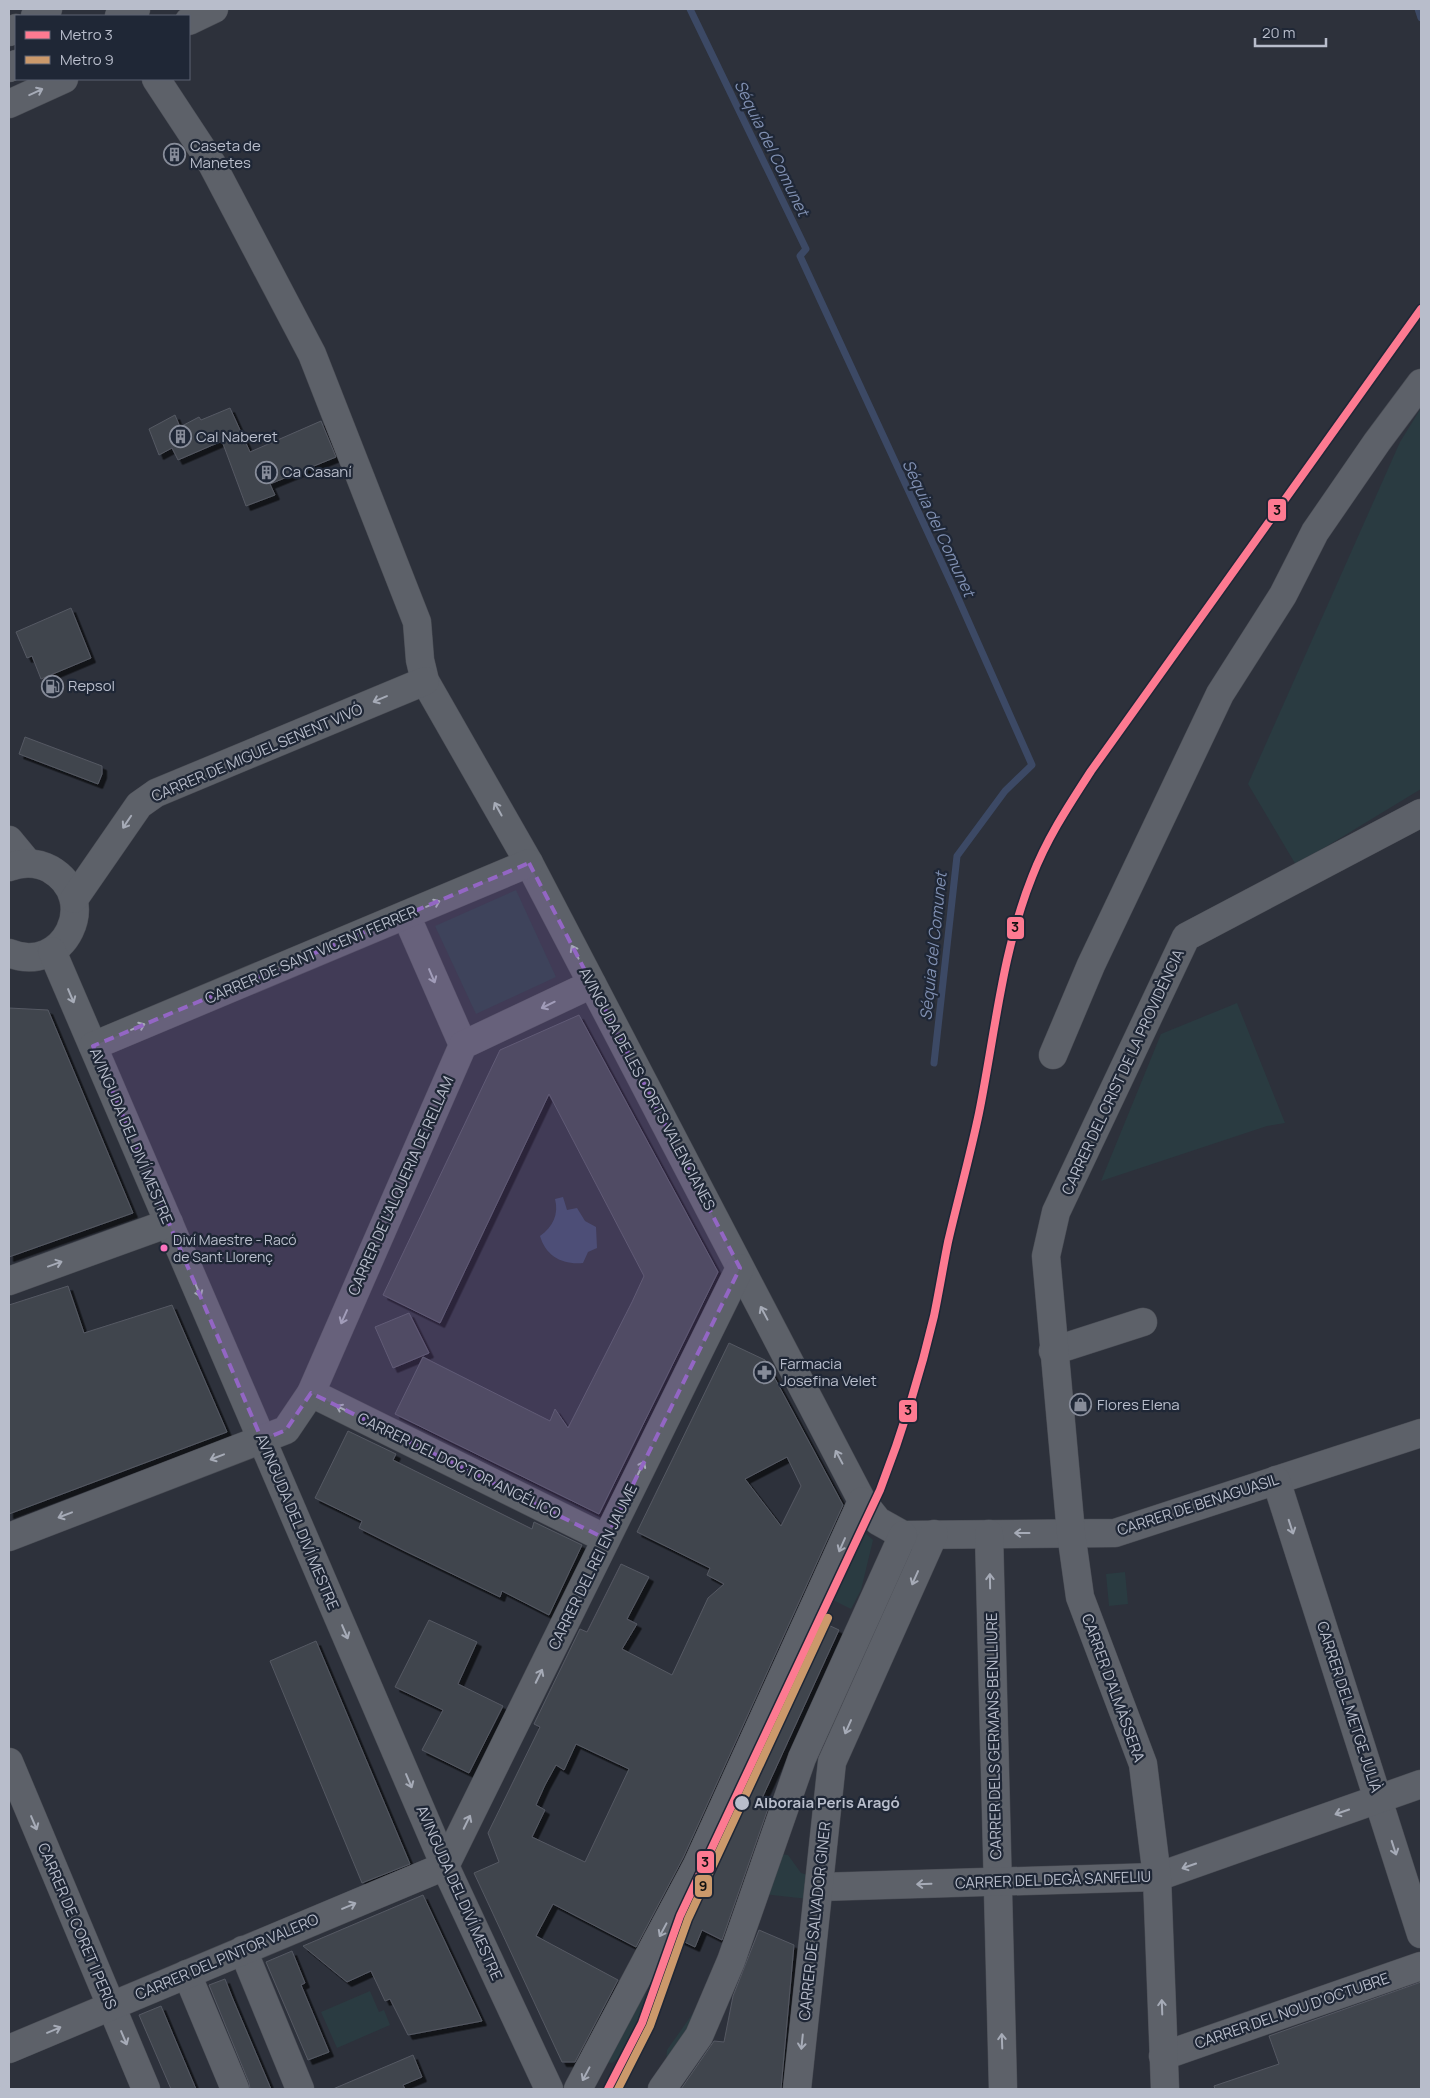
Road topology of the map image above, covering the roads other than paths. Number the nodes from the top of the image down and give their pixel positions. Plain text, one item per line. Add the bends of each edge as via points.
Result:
1 (48, 9) edge
2 (136, 9) edge
3 (214, 9) edge
4 (37, 15) edge
5 (122, 15) edge
6 (190, 21) edge
7 (62, 80) edge
8 (157, 80) edge
9 (9, 104) edge
10 (1421, 383) edge
11 (426, 681) junction
12 (1421, 813) edge
13 (9, 840) edge
14 (528, 863) junction
15 (18, 865) edge
16 (74, 899) junction
17 (406, 915) junction
18 (52, 951) junction
19 (9, 953) edge
20 (592, 984) junction
21 (463, 1045) junction
22 (93, 1046) junction
23 (1053, 1055) dead end
24 (169, 1224) junction
25 (740, 1268) junction
26 (9, 1281) edge
27 (1143, 1322) dead end
28 (1053, 1351) junction
29 (311, 1393) junction
30 (1421, 1433) edge
31 (262, 1440) junction
32 (1276, 1480) junction
33 (862, 1500) junction
34 (1071, 1533) junction
35 (934, 1534) junction
36 (989, 1534) junction
37 (903, 1535) junction
38 (9, 1537) edge
39 (606, 1539) junction
40 (12, 1780) edge
41 (1421, 1784) edge
42 (1378, 1799) junction
43 (445, 1866) junction
44 (1156, 1877) junction
45 (998, 1882) junction
46 (818, 1887) junction
47 (1421, 1934) edge
48 (243, 1950) junction
49 (1421, 1966) edge
50 (187, 1974) junction
51 (111, 2006) junction
52 (9, 2049) edge
53 (1164, 2056) junction
54 (146, 2089) edge
55 (235, 2089) edge
56 (300, 2089) edge
57 (549, 2089) edge
58 (578, 2089) edge
59 (662, 2089) edge
60 (796, 2089) edge
61 (1003, 2089) edge
62 (1165, 2089) edge
63 (1181, 2089) edge

1 - 4 street
2 - 5 street
3 - 6 street
9 -> 7 street
8 - 11 street, AVINGUDA DE LES CORTS VALENCIANES via 212,164 312,354 417,622 420,660
10 - 23 street via 1315,532 1283,595 1220,694 1091,965
14 -> 11 street, AVINGUDA DE LES CORTS VALENCIANES
11 -> 16 street, CARRER DE MIGUEL SENENT VIVÓ via 156,793 139,805
12 - 28 street, CARRER DEL CRIST DE LA PROVIDÈNCIA via 1186,937 1056,1212 1046,1256
13 - 15 street
17 -> 14 street, CARRER DE SANT VICENT FERRER
20 -> 14 street, AVINGUDA DE LES CORTS VALENCIANES
15 - 16 street via 43,866 57,873 68,885
16 - 18 street via 75,911 69,934
17 -> 21 street
22 -> 17 street, CARRER DE SANT VICENT FERRER
18 - 19 street via 30,958
18 -> 22 street, AVINGUDA DEL DIVÍ MESTRE
20 -> 21 street
20 - 25 street, AVINGUDA DE LES CORTS VALENCIANES
21 -> 29 street, CARRER DE L'ALQUERIA DE RELLAM
22 - 24 street, AVINGUDA DEL DIVÍ MESTRE
26 -> 24 street
24 -> 31 street, AVINGUDA DEL DIVÍ MESTRE
33 -> 25 street, AVINGUDA DE LES CORTS VALENCIANES
39 -> 25 street, CARRER DEL REI EN JAUME
27 - 28 street
28 - 34 street, CARRER D'ALMÀSSERA
29 - 31 street, CARRER DE L'ALQUERIA DE RELLAM via 286,1430
39 -> 29 street, CARRER DEL DOCTOR ANGÉLICO
30 - 32 street, CARRER DE BENAGUASIL
31 -> 38 street, CARRER DE L'ALQUERIA DE RELLAM
31 -> 43 street, AVINGUDA DEL DIVÍ MESTRE
32 - 34 street, CARRER DE BENAGUASIL via 1115,1533
32 -> 42 street, CARRER DEL METGE JULIÀ
33 - 37 street via 878,1521
33 -> 58 street via 698,1865
34 -> 36 street, CARRER DE BENAGUASIL
34 - 44 street, CARRER D'ALMÀSSERA via 1080,1597 1143,1764
35 - 36 street, CARRER DE BENAGUASIL
35 - 37 street, CARRER DE BENAGUASIL
35 -> 46 street, CARRER DE SALVADOR GINER via 832,1762
45 -> 36 street, CARRER DELS GERMANS BENLLIURE
37 - 59 street via 802,1758 731,1961 699,2036
43 -> 39 street, CARRER DEL REI EN JAUME
40 -> 51 street, CARRER DE CORET I PERIS
41 - 42 street, CARRER DEL DEGÀ SANFELIU
42 -> 44 street, CARRER DEL DEGÀ SANFELIU
42 -> 47 street, CARRER DEL METGE JULIÀ
48 -> 43 street, CARRER DEL PINTOR VALERO
43 - 57 street, AVINGUDA DEL DIVÍ MESTRE
44 - 45 street, CARRER DEL DEGÀ SANFELIU
53 -> 44 street, CARRER D'ALMÀSSERA
45 -> 46 street, CARRER DEL DEGÀ SANFELIU
61 -> 45 street, CARRER DELS GERMANS BENLLIURE
46 -> 60 street, CARRER DE SALVADOR GINER
48 - 50 street, CARRER DEL PINTOR VALERO
48 - 56 street
49 - 53 street, CARRER DEL NOU D'OCTUBRE
50 - 51 street, CARRER DEL PINTOR VALERO
50 - 55 street
52 -> 51 street, CARRER DEL PINTOR VALERO
51 -> 54 street, CARRER DE CORET I PERIS
53 - 62 street, CARRER D'ALMÀSSERA
53 - 63 street

